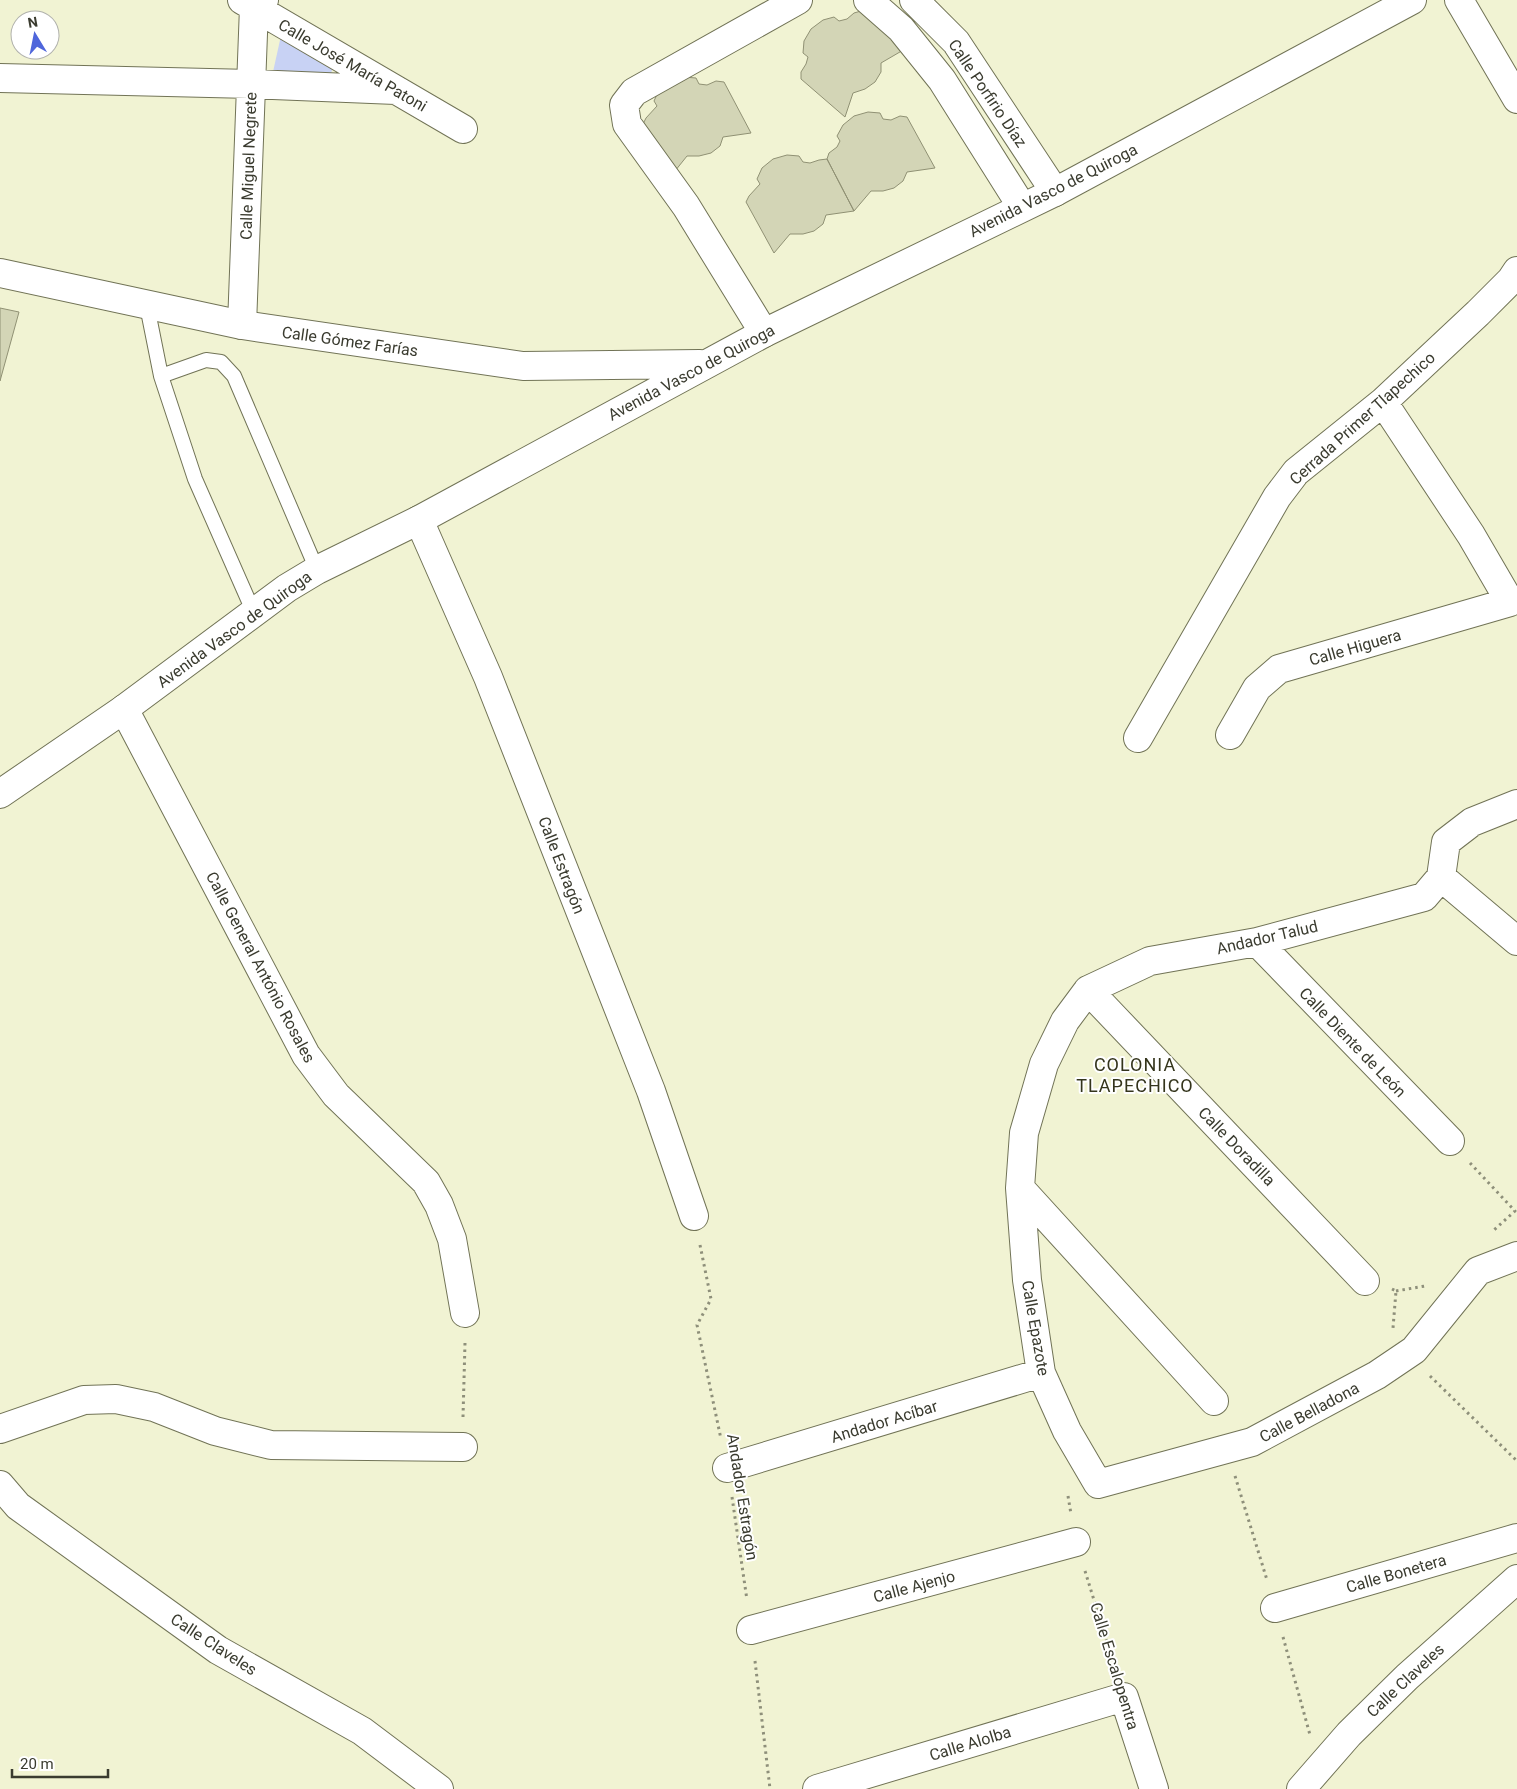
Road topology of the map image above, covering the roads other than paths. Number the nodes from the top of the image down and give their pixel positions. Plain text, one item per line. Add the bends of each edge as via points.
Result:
1 (798, 0) edge
2 (868, 0) edge
3 (914, 0) edge
4 (1412, 0) edge
5 (1459, 0) edge
6 (253, 2) edge
7 (0, 78) edge
8 (251, 84) junction
9 (396, 90) junction
10 (1517, 99) edge
11 (463, 129) dead end
12 (1054, 192) junction
13 (1022, 207) junction
14 (1517, 272) edge
15 (0, 273) edge
16 (147, 306) junction
17 (242, 325) junction
18 (764, 333) junction
19 (704, 364) junction
20 (161, 376) junction
21 (1383, 402) junction
22 (419, 520) junction
23 (317, 570) junction
24 (254, 613) junction
25 (124, 709) junction
26 (1230, 735) dead end
27 (1138, 738) dead end
28 (0, 794) edge
29 (1517, 804) edge
30 (1441, 877) junction
31 (1517, 941) edge
32 (1257, 942) junction
33 (1088, 990) junction
34 (1450, 1141) road end
35 (1020, 1188) junction
36 (694, 1216) road end
37 (1517, 1256) edge
38 (1365, 1281) dead end
39 (465, 1312) road end
40 (1041, 1374) junction
41 (1214, 1400) dead end
42 (0, 1429) edge
43 (463, 1447) road end
44 (728, 1468) road end
45 (0, 1484) edge
46 (1098, 1484) joint
47 (1517, 1538) edge
48 (1076, 1542) road end
49 (1517, 1578) edge
50 (1276, 1608) dead end
51 (751, 1630) road end
52 (1124, 1697) joint
53 (439, 1789) edge
54 (817, 1789) edge
55 (1154, 1789) edge
56 (1301, 1789) edge

1 - 18 street via 634,92 624,105 627,124 686,206
2 - 13 street via 901,29 942,80
3 - 12 street, Calle Porfirio Díaz via 956,42
4 - 12 street, Avenida Vasco de Quiroga
5 - 10 street
6 - 8 street, Calle Miguel Negrete
6 - 9 street, Calle José María Patoni
7 - 8 street
8 - 9 street
8 - 17 street, Calle Miguel Negrete
9 - 11 street, Calle José María Patoni
12 - 13 street, Avenida Vasco de Quiroga
13 - 18 street, Avenida Vasco de Quiroga
14 - 21 street, Cerrada Primer Tlapechico via 1478,314
15 - 16 street, Calle Gómez Farías
16 - 17 street, Calle Gómez Farías
16 - 20 lane
17 - 19 street, Calle Gómez Farías via 523,366
18 - 19 street, Avenida Vasco de Quiroga
19 - 22 street, Avenida Vasco de Quiroga
20 - 23 lane via 206,360 220,362 234,376
20 - 24 lane via 195,479
21 - 26 street, Calle Higuera via 1471,535 1510,602 1280,669 1257,688
21 - 27 street, Cerrada Primer Tlapechico via 1296,472 1277,497
22 - 23 street, Avenida Vasco de Quiroga
22 - 36 street, Calle Estragón via 488,677 651,1091
23 - 24 street, Avenida Vasco de Quiroga
24 - 25 street, Avenida Vasco de Quiroga
25 - 28 street, Avenida Vasco de Quiroga
25 - 39 street, Calle General António Rosales via 306,1055 336,1095 426,1182 452,1240
29 - 30 street via 1472,822 1446,842
30 - 31 street
30 - 32 street, Andador Talud via 1424,897
32 - 33 street, Andador Talud via 1150,962
32 - 34 street, Calle Diente de León
33 - 35 street, Calle Epazote via 1065,1021 1044,1064 1024,1133
33 - 38 street, Calle Doradilla
35 - 40 street, Calle Epazote via 1027,1280
35 - 41 street
37 - 46 street, Calle Belladona via 1478,1271 1414,1350 1377,1375 1252,1442
40 - 44 street, Andador Acíbar
40 - 46 street, Calle Epazote via 1067,1431
42 - 43 street via 84,1400 116,1399 154,1407 216,1431 272,1445
45 - 53 street, Calle Claveles via 18,1506 218,1650 362,1731
47 - 50 street, Calle Bonetera
48 - 51 street, Calle Ajenjo
49 - 56 street, Calle Claveles via 1387,1696
52 - 54 street, Calle Alolba
52 - 55 street, Calle Escalopentra

